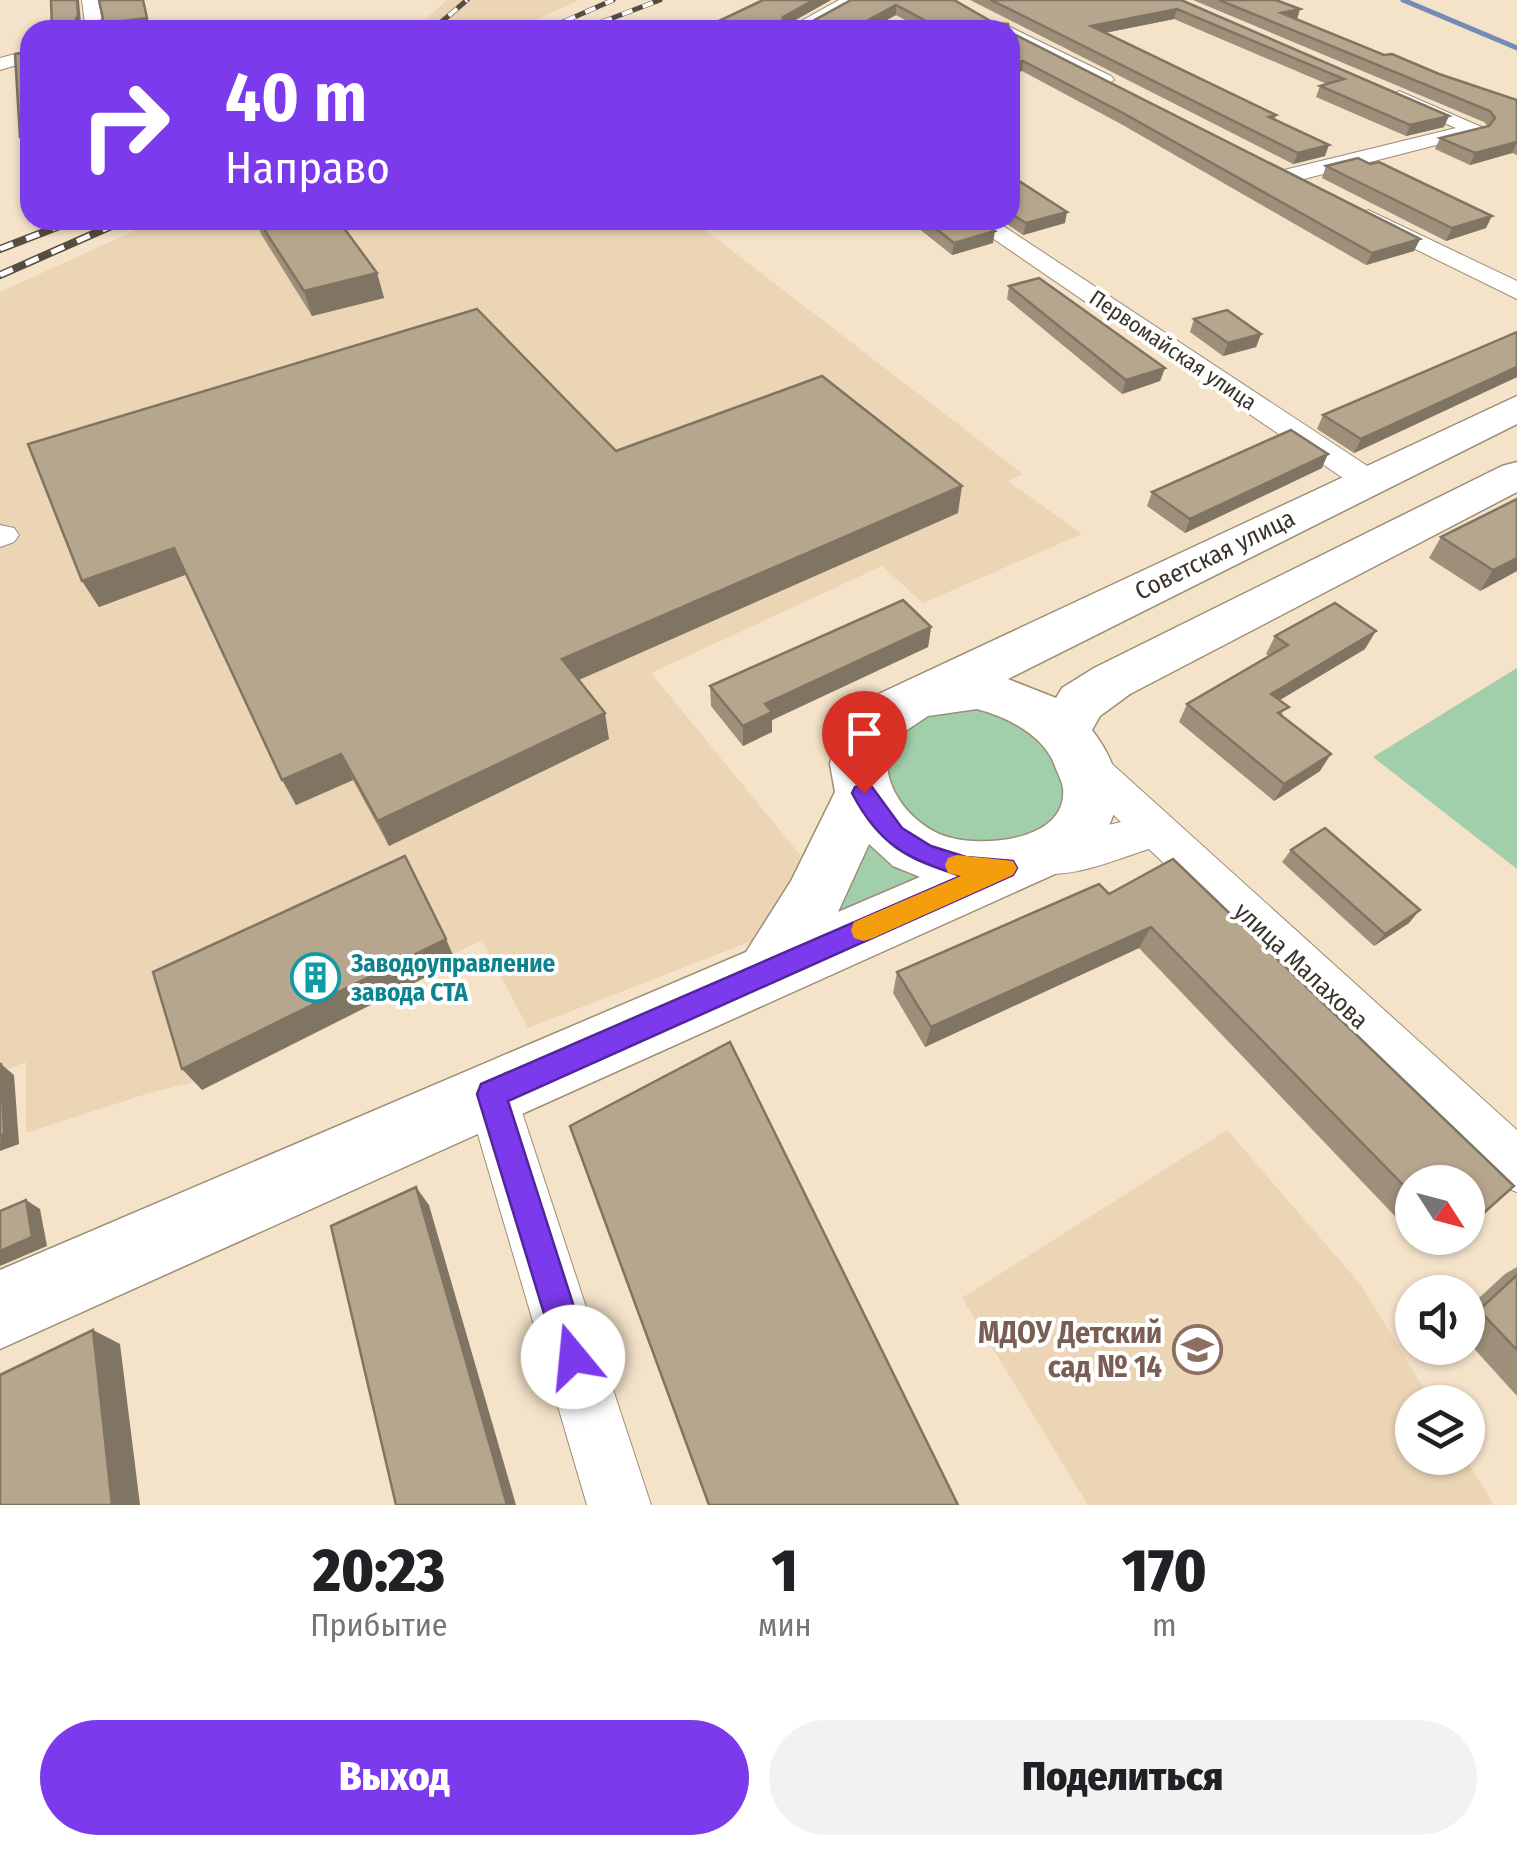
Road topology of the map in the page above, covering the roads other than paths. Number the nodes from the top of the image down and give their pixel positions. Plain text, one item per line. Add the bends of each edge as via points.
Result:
1 (852, 0) edge
2 (813, 20) edge
3 (1020, 37) edge
4 (1382, 90) edge
5 (1132, 95) edge
6 (1320, 193) edge
7 (1353, 209) edge
8 (993, 230) edge
9 (1517, 291) edge
10 (1517, 408) edge
11 (1517, 475) edge
12 (1368, 480) junction
13 (911, 698) junction
14 (1075, 747) junction
15 (864, 793) junction
16 (1155, 830) junction
17 (1022, 862) junction
18 (769, 971) junction
19 (491, 1094) junction
20 (1517, 1166) edge
21 (0, 1310) edge
22 (619, 1505) edge

1 - 2 street
3 - 5 street
4 - 6 street via 1476,129 1280,172
7 - 9 street
8 - 12 street, Первомайская улица
10 - 12 main road, Советская улица
11 - 14 main road via 1112,682 1081,702
12 - 13 main road, Советская улица via 993,665
13 - 14 main road, Советская улица via 964,690 1004,696 1032,707
13 - 15 main road, Советская улица via 871,730 859,766
14 - 16 street, улица Малахова
14 - 17 main road via 1091,790 1083,822 1066,842
15 - 17 main road via 893,834 924,854 966,867
15 - 18 main road, Советская улица via 813,900
16 - 17 street via 1078,854
16 - 20 street, улица Малахова
17 - 18 main road
18 - 19 main road
19 - 21 main road
19 - 22 street

